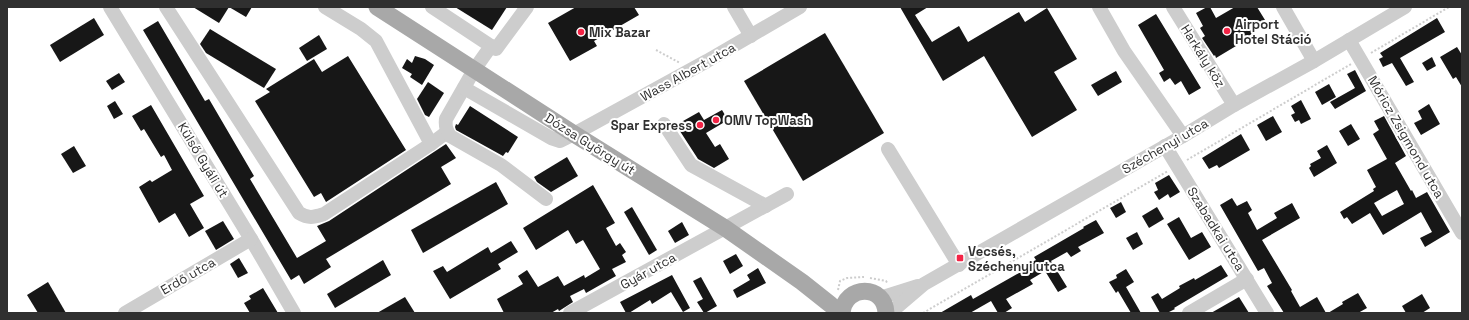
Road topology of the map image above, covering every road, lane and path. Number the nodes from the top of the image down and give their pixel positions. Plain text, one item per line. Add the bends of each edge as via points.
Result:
1 (110, 7) edge
2 (166, 7) edge
3 (325, 7) edge
4 (377, 7) edge
5 (432, 7) edge
6 (527, 7) edge
7 (734, 7) edge
8 (800, 7) edge
9 (1100, 7) edge
10 (1173, 7) edge
11 (1283, 7) edge
12 (1405, 7) edge
13 (751, 36) junction
14 (1349, 40) junction
15 (491, 46) junction
16 (656, 50) dead end
17 (1314, 61) junction
18 (474, 70) junction
19 (692, 70) junction
20 (464, 88) junction
21 (1234, 105) junction
22 (664, 124) dead end
23 (447, 132) junction
24 (574, 134) junction
25 (1183, 136) junction
26 (431, 144) junction
27 (1165, 146) junction
28 (888, 149) dead end
29 (787, 194) dead end
30 (546, 199) dead end
31 (766, 206) junction
32 (724, 228) junction
33 (1462, 233) edge
34 (251, 239) junction
35 (959, 265) junction
36 (1247, 279) junction
37 (802, 282) junction
38 (924, 284) junction
39 (849, 297) junction
40 (883, 306) edge
41 (125, 313) edge
42 (294, 313) edge
43 (570, 313) edge
44 (841, 313) edge
45 (890, 313) edge
46 (1189, 313) edge
47 (1267, 313) edge

1 - 34 street, Külső Gyáli út
2 - 26 street via 299,214 314,218 324,214
3 - 26 street via 376,41
4 - 18 main road, Dózsa György út
5 - 15 street
6 - 15 street via 496,49
7 - 13 street
8 - 13 street, Wass Albert utca
9 - 25 street via 1124,51
10 - 21 street, Harkály köz
11 - 17 street
12 - 14 street, Széchenyi utca
13 - 19 street, Wass Albert utca
14 - 17 street, Széchenyi utca
14 - 33 street, Móricz Zsigmond utca
15 - 18 street
16 - 19 path
17 - 21 street, Széchenyi utca
18 - 20 street
18 - 24 main road, Dózsa György út
19 - 24 street, Wass Albert utca
20 - 23 street via 446,119
20 - 24 street, Wass Albert utca via 551,138 560,141
21 - 25 street, Széchenyi utca
22 - 31 street via 691,165
23 - 26 street
23 - 30 street via 501,165
24 - 32 main road, Dózsa György út
25 - 27 street, Széchenyi utca
27 - 35 street, Széchenyi utca
27 - 36 street, Szabadkai utca
28 - 35 street
29 - 31 street, Gyár utca
31 - 32 street, Gyár utca
32 - 37 main road, Dózsa György út
32 - 43 street, Gyár utca
34 - 41 street, Erdő utca
34 - 42 street, Külső Gyáli út
35 - 38 street, Széchenyi utca
36 - 46 street
36 - 47 street, Szabadkai utca
37 - 39 main road, Dózsa György út
37 - 44 main road, Dózsa György út
38 - 40 street, Széchenyi utca
38 - 45 street, Széchenyi utca
39 - 40 main road via 854,293 868,291 875,294
39 - 44 main road via 844,302

